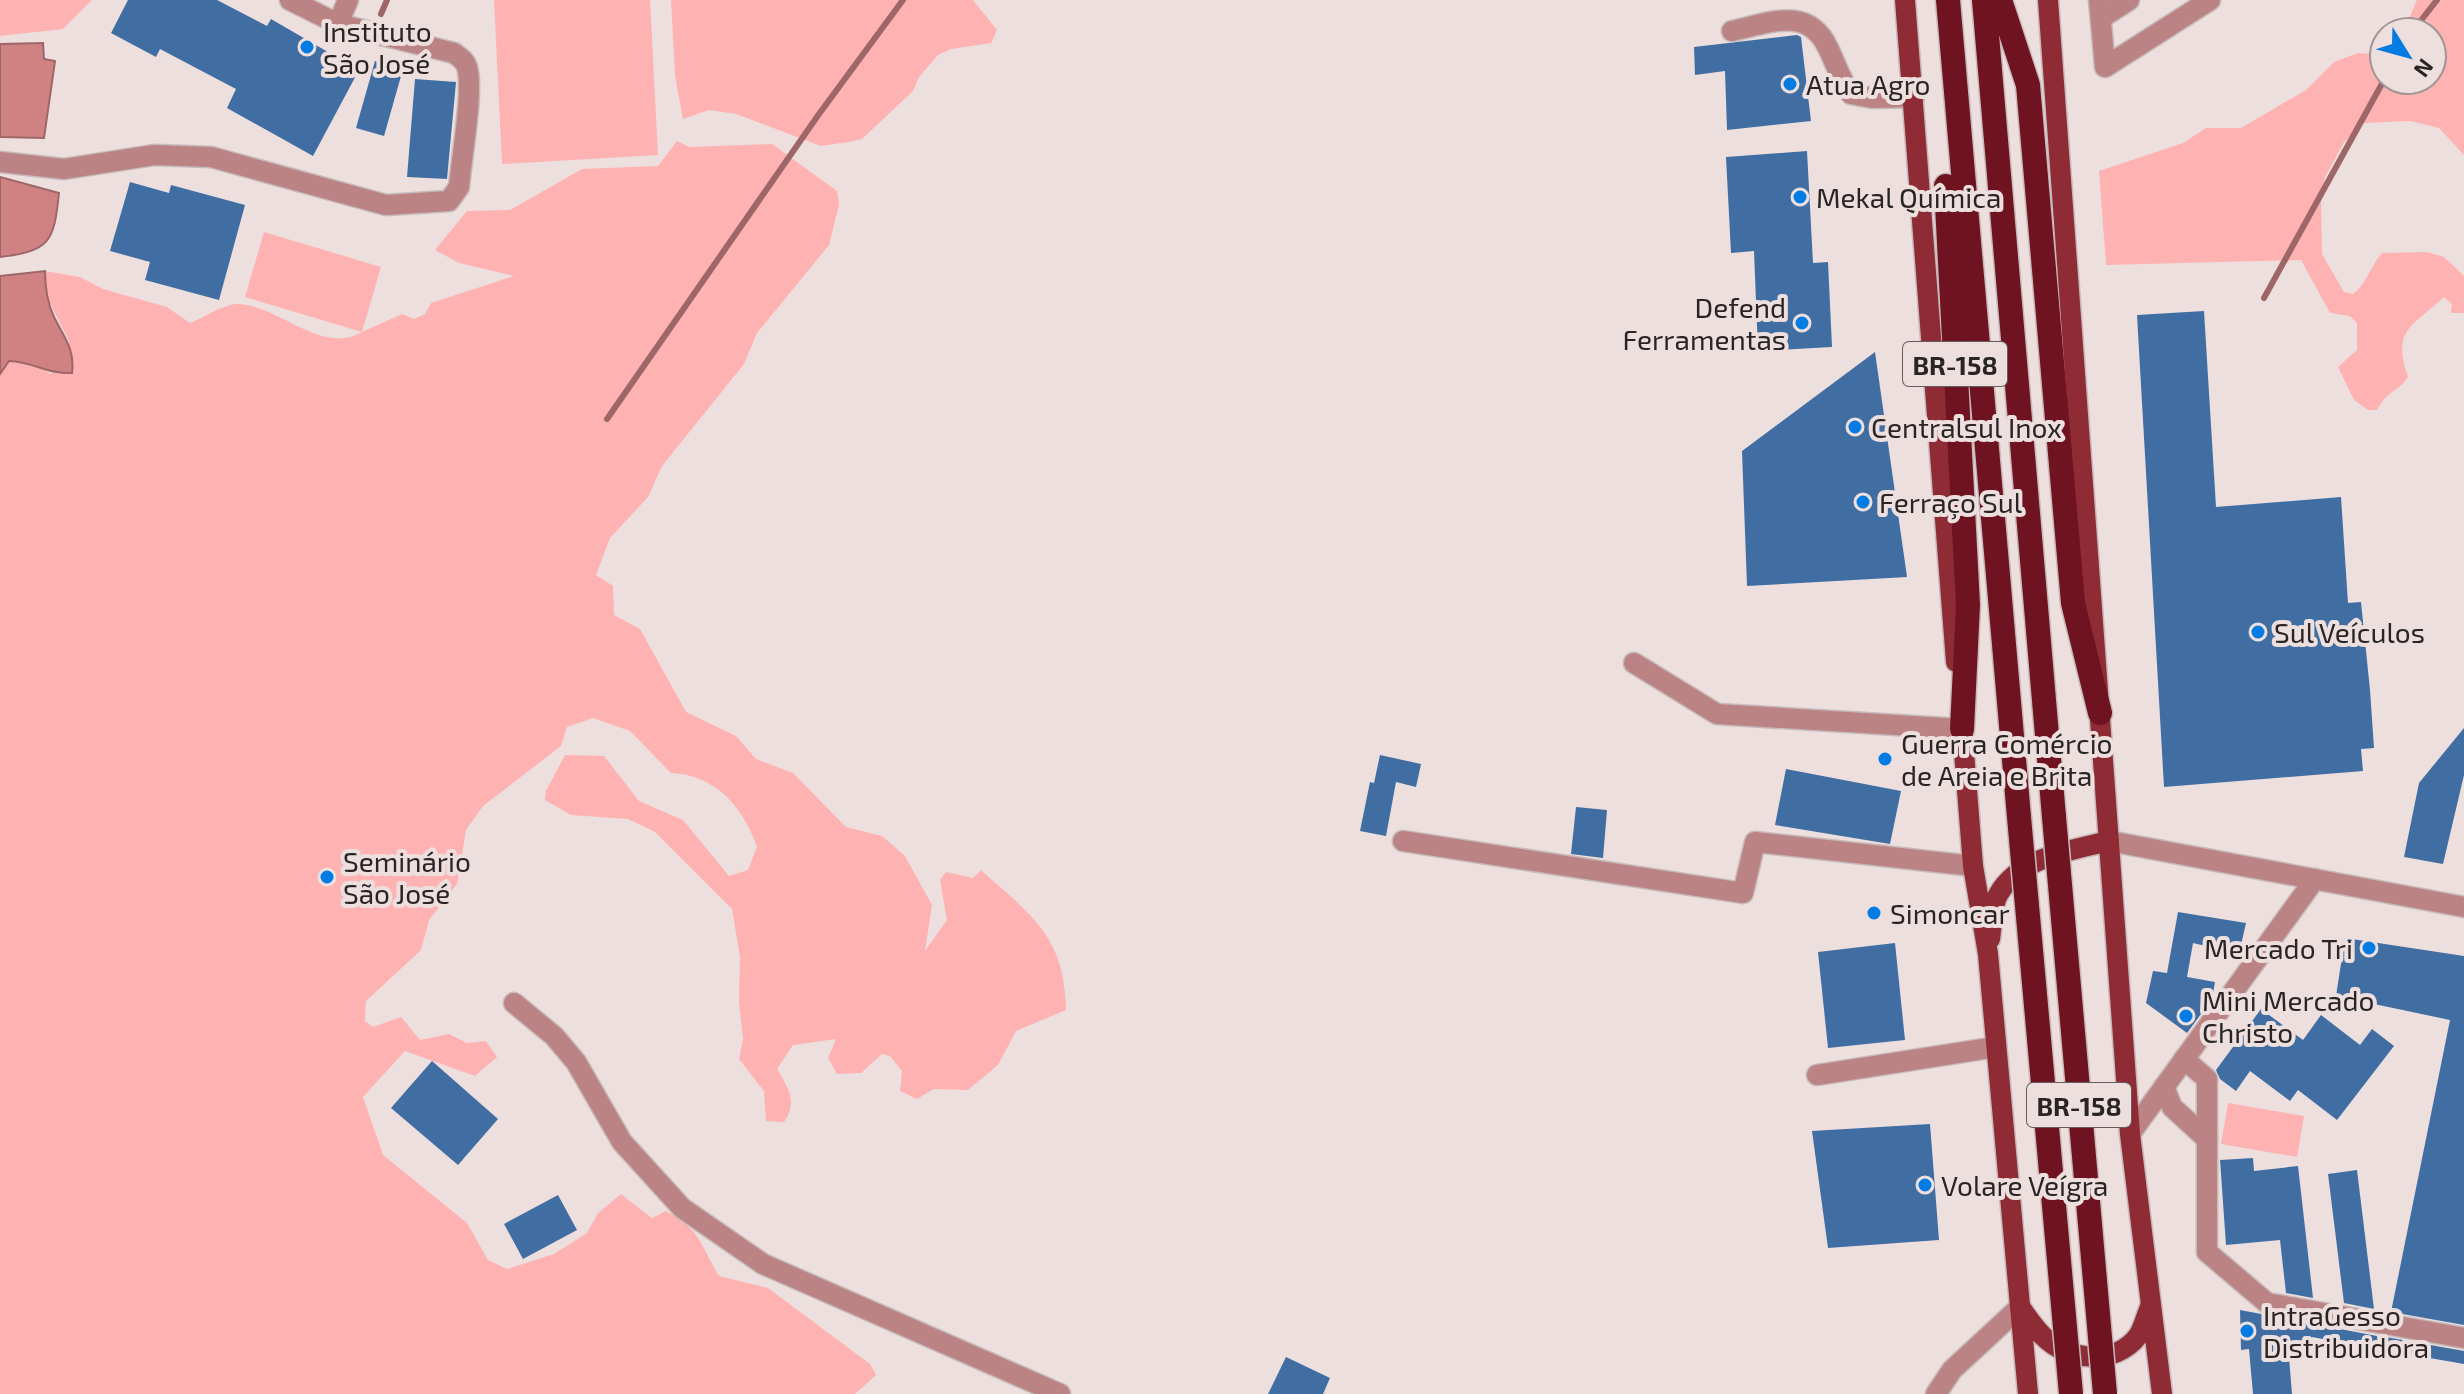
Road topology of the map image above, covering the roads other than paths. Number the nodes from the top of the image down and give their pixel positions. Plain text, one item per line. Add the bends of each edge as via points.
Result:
1 (290, 0) edge
2 (348, 0) edge
3 (1905, 0) edge
4 (1937, 0) edge
5 (1948, 0) edge
6 (1984, 0) edge
7 (2000, 0) edge
8 (2048, 0) edge
9 (2129, 0) edge
10 (2210, 0) edge
11 (321, 8) edge
12 (2100, 9) edge
13 (338, 24) junction
14 (1732, 31) dead end
15 (1914, 97) junction
16 (0, 162) edge
17 (1634, 663) dead end
18 (2100, 713) junction
19 (1962, 729) junction
20 (1403, 841) dead end
21 (2109, 841) junction
22 (1973, 866) junction
23 (2315, 879) junction
24 (2464, 907) edge
25 (1988, 954) junction
26 (514, 1003) dead end
27 (1996, 1047) junction
28 (2184, 1059) junction
29 (1817, 1075) dead end
30 (2164, 1087) junction
31 (2130, 1134) junction
32 (2207, 1139) junction
33 (2151, 1304) junction
34 (2020, 1307) junction
35 (2464, 1338) edge
36 (1060, 1394) edge
37 (1936, 1394) edge
38 (2028, 1394) edge
39 (2071, 1394) edge
40 (2105, 1394) edge
41 (2162, 1394) edge

1 - 11 street
2 - 13 street
3 - 15 main road, BR-158
4 - 19 highway, BR-158 via 1968,605
5 - 39 highway, BR-158, bridge
6 - 40 highway, BR-158, bridge
7 - 18 highway, BR-158 via 2028,85 2073,603
8 - 18 main road, BR-158
9 - 12 street
10 - 12 street via 2105,67
11 - 13 street
13 - 16 street via 462,58 468,85 459,187 449,201 386,205 211,157 154,155 64,169
14 - 15 street via 1787,19 1805,23 1820,31 1851,94
15 - 19 main road, BR-158
17 - 19 street via 1717,714
18 - 21 main road, BR-158
19 - 22 main road, BR-158
20 - 22 street via 1743,893 1755,842
21 - 23 street
21 - 25 main road via 2038,860 2013,878 1997,896
21 - 31 main road, BR-158
22 - 25 main road, BR-158
23 - 24 street
23 - 28 street
25 - 27 main road, BR-158
26 - 36 street via 576,1062 622,1142 682,1208 763,1264
27 - 29 street
27 - 34 main road, BR-158
28 - 30 street
28 - 32 street via 2207,1079
30 - 31 street
30 - 32 street via 2172,1107
31 - 33 main road, BR-158
32 - 35 street via 2207,1252 2267,1303
33 - 34 main road via 2138,1336 2119,1352 2098,1357 2071,1355 2044,1338
33 - 41 main road, BR-158
34 - 37 street via 1952,1370
34 - 38 main road, BR-158

